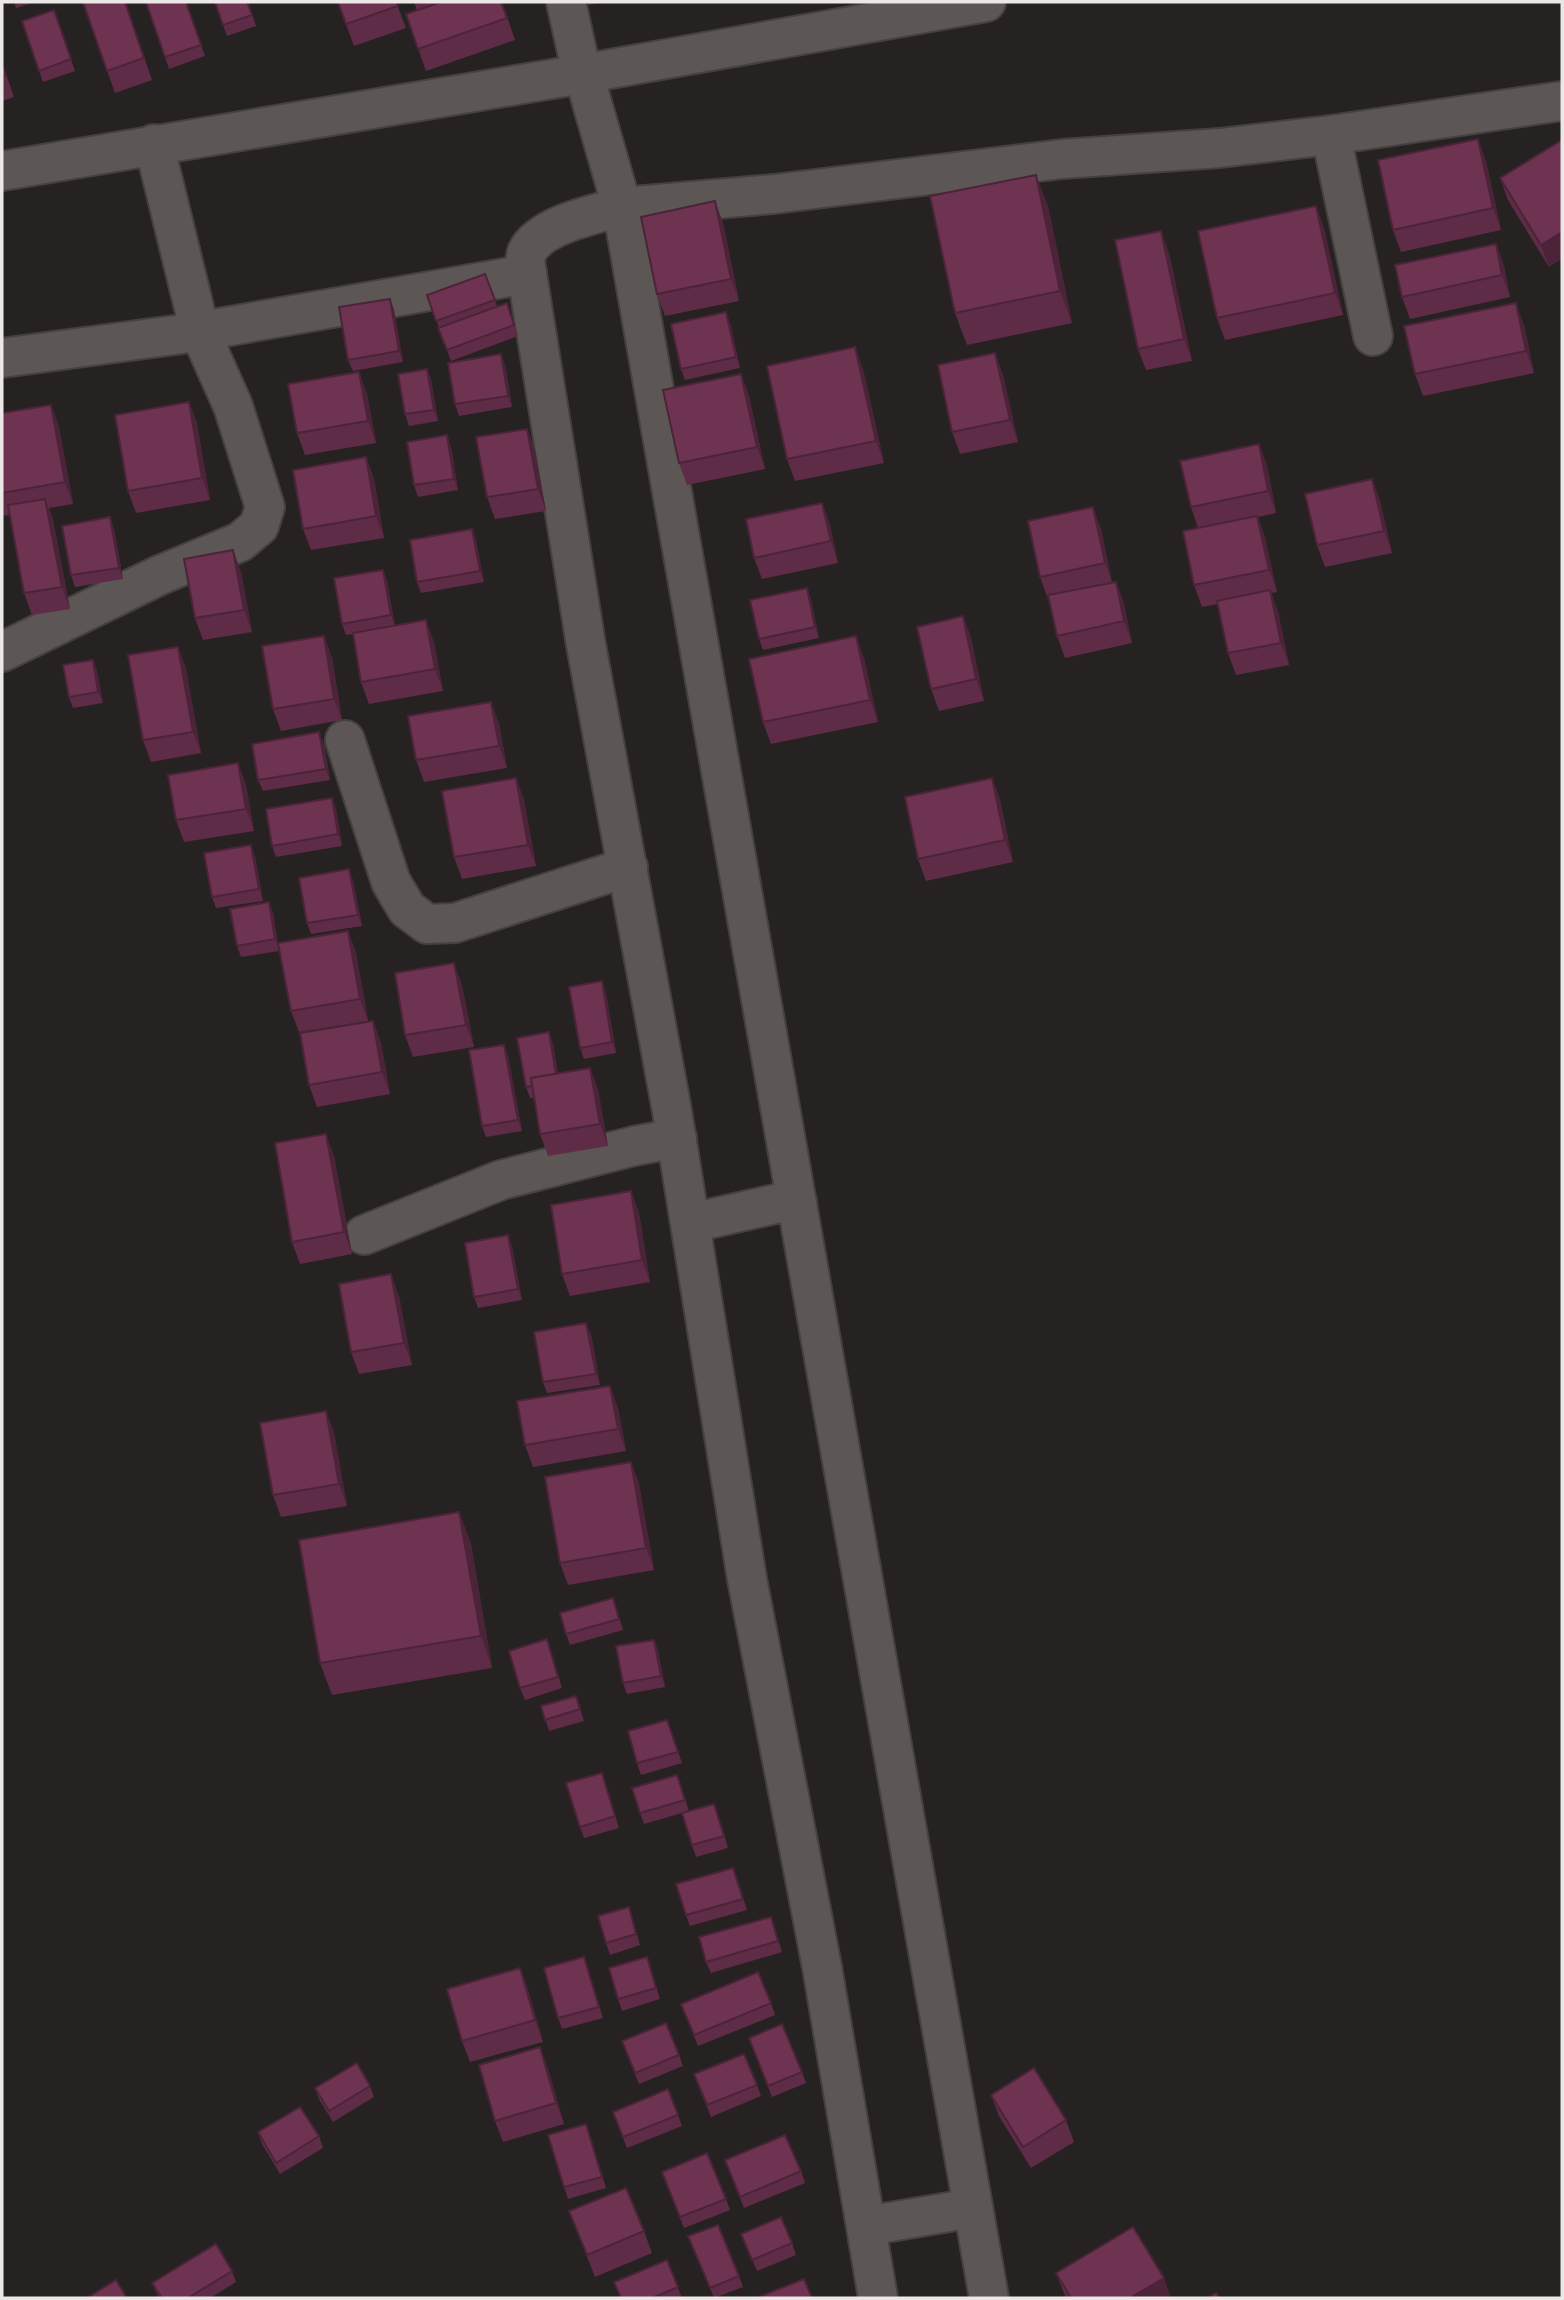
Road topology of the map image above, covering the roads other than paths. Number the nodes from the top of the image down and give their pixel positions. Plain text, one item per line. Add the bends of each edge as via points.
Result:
1 (566, 2) edge
2 (986, 2) edge
3 (584, 78) junction
4 (1562, 101) edge
5 (1331, 135) junction
6 (154, 144) junction
7 (2, 171) edge
8 (618, 196) junction
9 (527, 274) junction
10 (196, 317) junction
11 (1373, 336) dead end
12 (2, 358) edge
13 (2, 652) edge
14 (345, 740) dead end
15 (628, 867) junction
16 (677, 1138) junction
17 (797, 1202) junction
18 (691, 1223) junction
19 (364, 1235) dead end
20 (973, 2208) junction
21 (866, 2226) junction
22 (878, 2298) edge
23 (989, 2298) edge

1 - 3 street
2 - 3 street
3 - 6 street
3 - 8 street
4 - 5 street
5 - 8 street via 1062,159 774,194
5 - 11 street
6 - 7 street
6 - 10 street
8 - 9 street via 539,236 525,258
8 - 17 street
9 - 10 street
9 - 15 street via 586,645
10 - 12 street
10 - 13 street via 233,406 265,507 259,526 240,542 160,575
14 - 15 street via 391,882 407,909 427,924 455,923
15 - 16 street
16 - 18 street
16 - 19 street via 501,1180
17 - 18 street
17 - 20 street
18 - 21 street via 747,1579 822,1967
20 - 21 street
20 - 23 street
21 - 22 street

